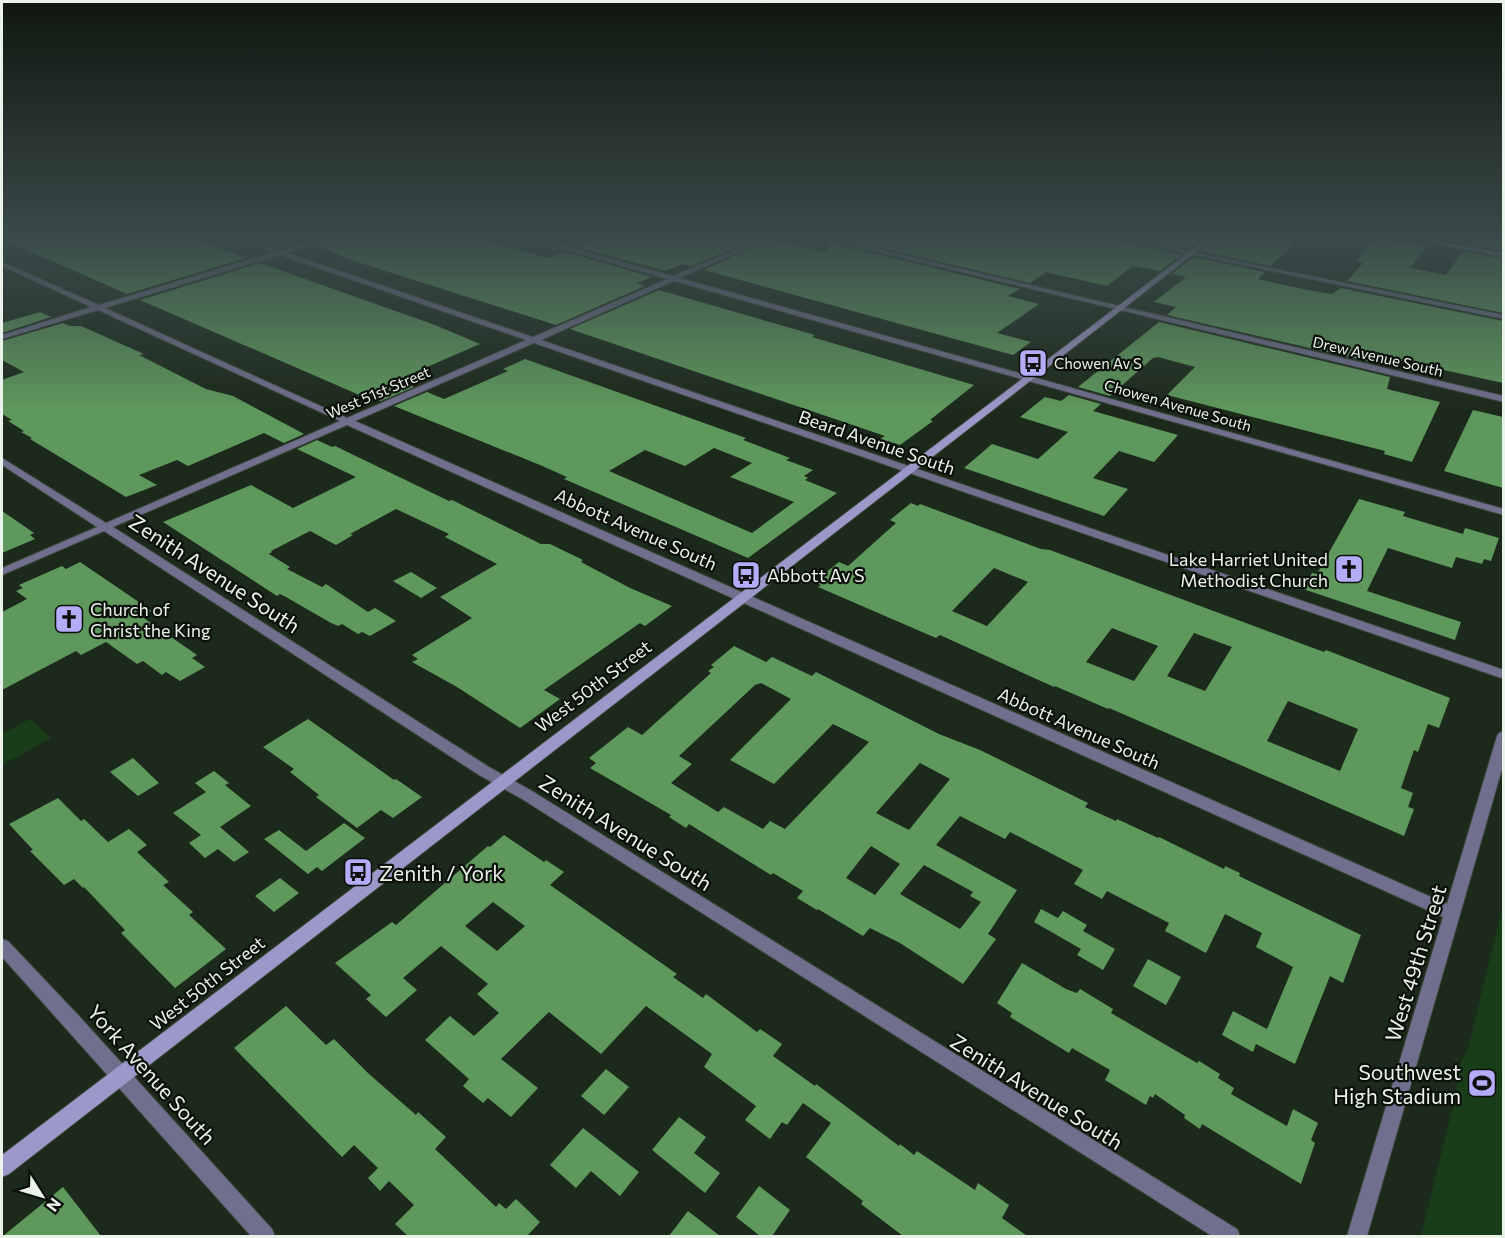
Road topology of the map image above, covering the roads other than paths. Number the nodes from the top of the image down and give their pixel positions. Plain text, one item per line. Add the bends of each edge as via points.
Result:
1 (75, 297) edge
2 (137, 297) edge
3 (407, 297) edge
4 (633, 297) edge
5 (737, 297) edge
6 (1071, 297) edge
7 (1134, 297) edge
8 (1403, 297) edge
9 (100, 308) junction
10 (1119, 308) junction
11 (1503, 317) edge
12 (2, 337) edge
13 (533, 340) junction
14 (1027, 378) junction
15 (1503, 399) edge
16 (346, 421) junction
17 (2, 461) edge
18 (909, 471) junction
19 (1503, 512) edge
20 (106, 526) junction
21 (2, 572) edge
22 (744, 597) junction
23 (1503, 675) edge
24 (1503, 736) edge
25 (503, 782) junction
26 (1453, 914) junction
27 (2, 946) edge
28 (121, 1076) junction
29 (2, 1167) edge
30 (265, 1236) edge
31 (1230, 1236) edge
32 (1357, 1236) edge

1 - 9 street, Abbott Avenue South
2 - 9 street
3 - 13 street, Beard Avenue South
4 - 13 street, West 51st Street
5 - 14 street, Chowen Avenue South
6 - 10 street, Drew Avenue South
7 - 10 main road, West 50th Street
8 - 11 street
9 - 12 street
9 - 16 street, Abbott Avenue South
10 - 14 main road, West 50th Street
10 - 15 street, Drew Avenue South
13 - 16 street, West 51st Street
13 - 18 street, Beard Avenue South
14 - 18 main road, West 50th Street
14 - 19 street, Chowen Avenue South
16 - 20 street, West 51st Street
16 - 22 street, Abbott Avenue South
17 - 20 street, Zenith Avenue South
18 - 22 main road, West 50th Street
18 - 23 street, Beard Avenue South
20 - 21 street, West 51st Street
20 - 25 street, Zenith Avenue South
22 - 25 main road, West 50th Street
22 - 26 street, Abbott Avenue South
24 - 26 street, West 49th Street
25 - 28 main road, West 50th Street
25 - 31 street, Zenith Avenue South
26 - 32 street, West 49th Street
27 - 28 street, York Avenue South
28 - 29 main road, West 50th Street
28 - 30 street, York Avenue South

